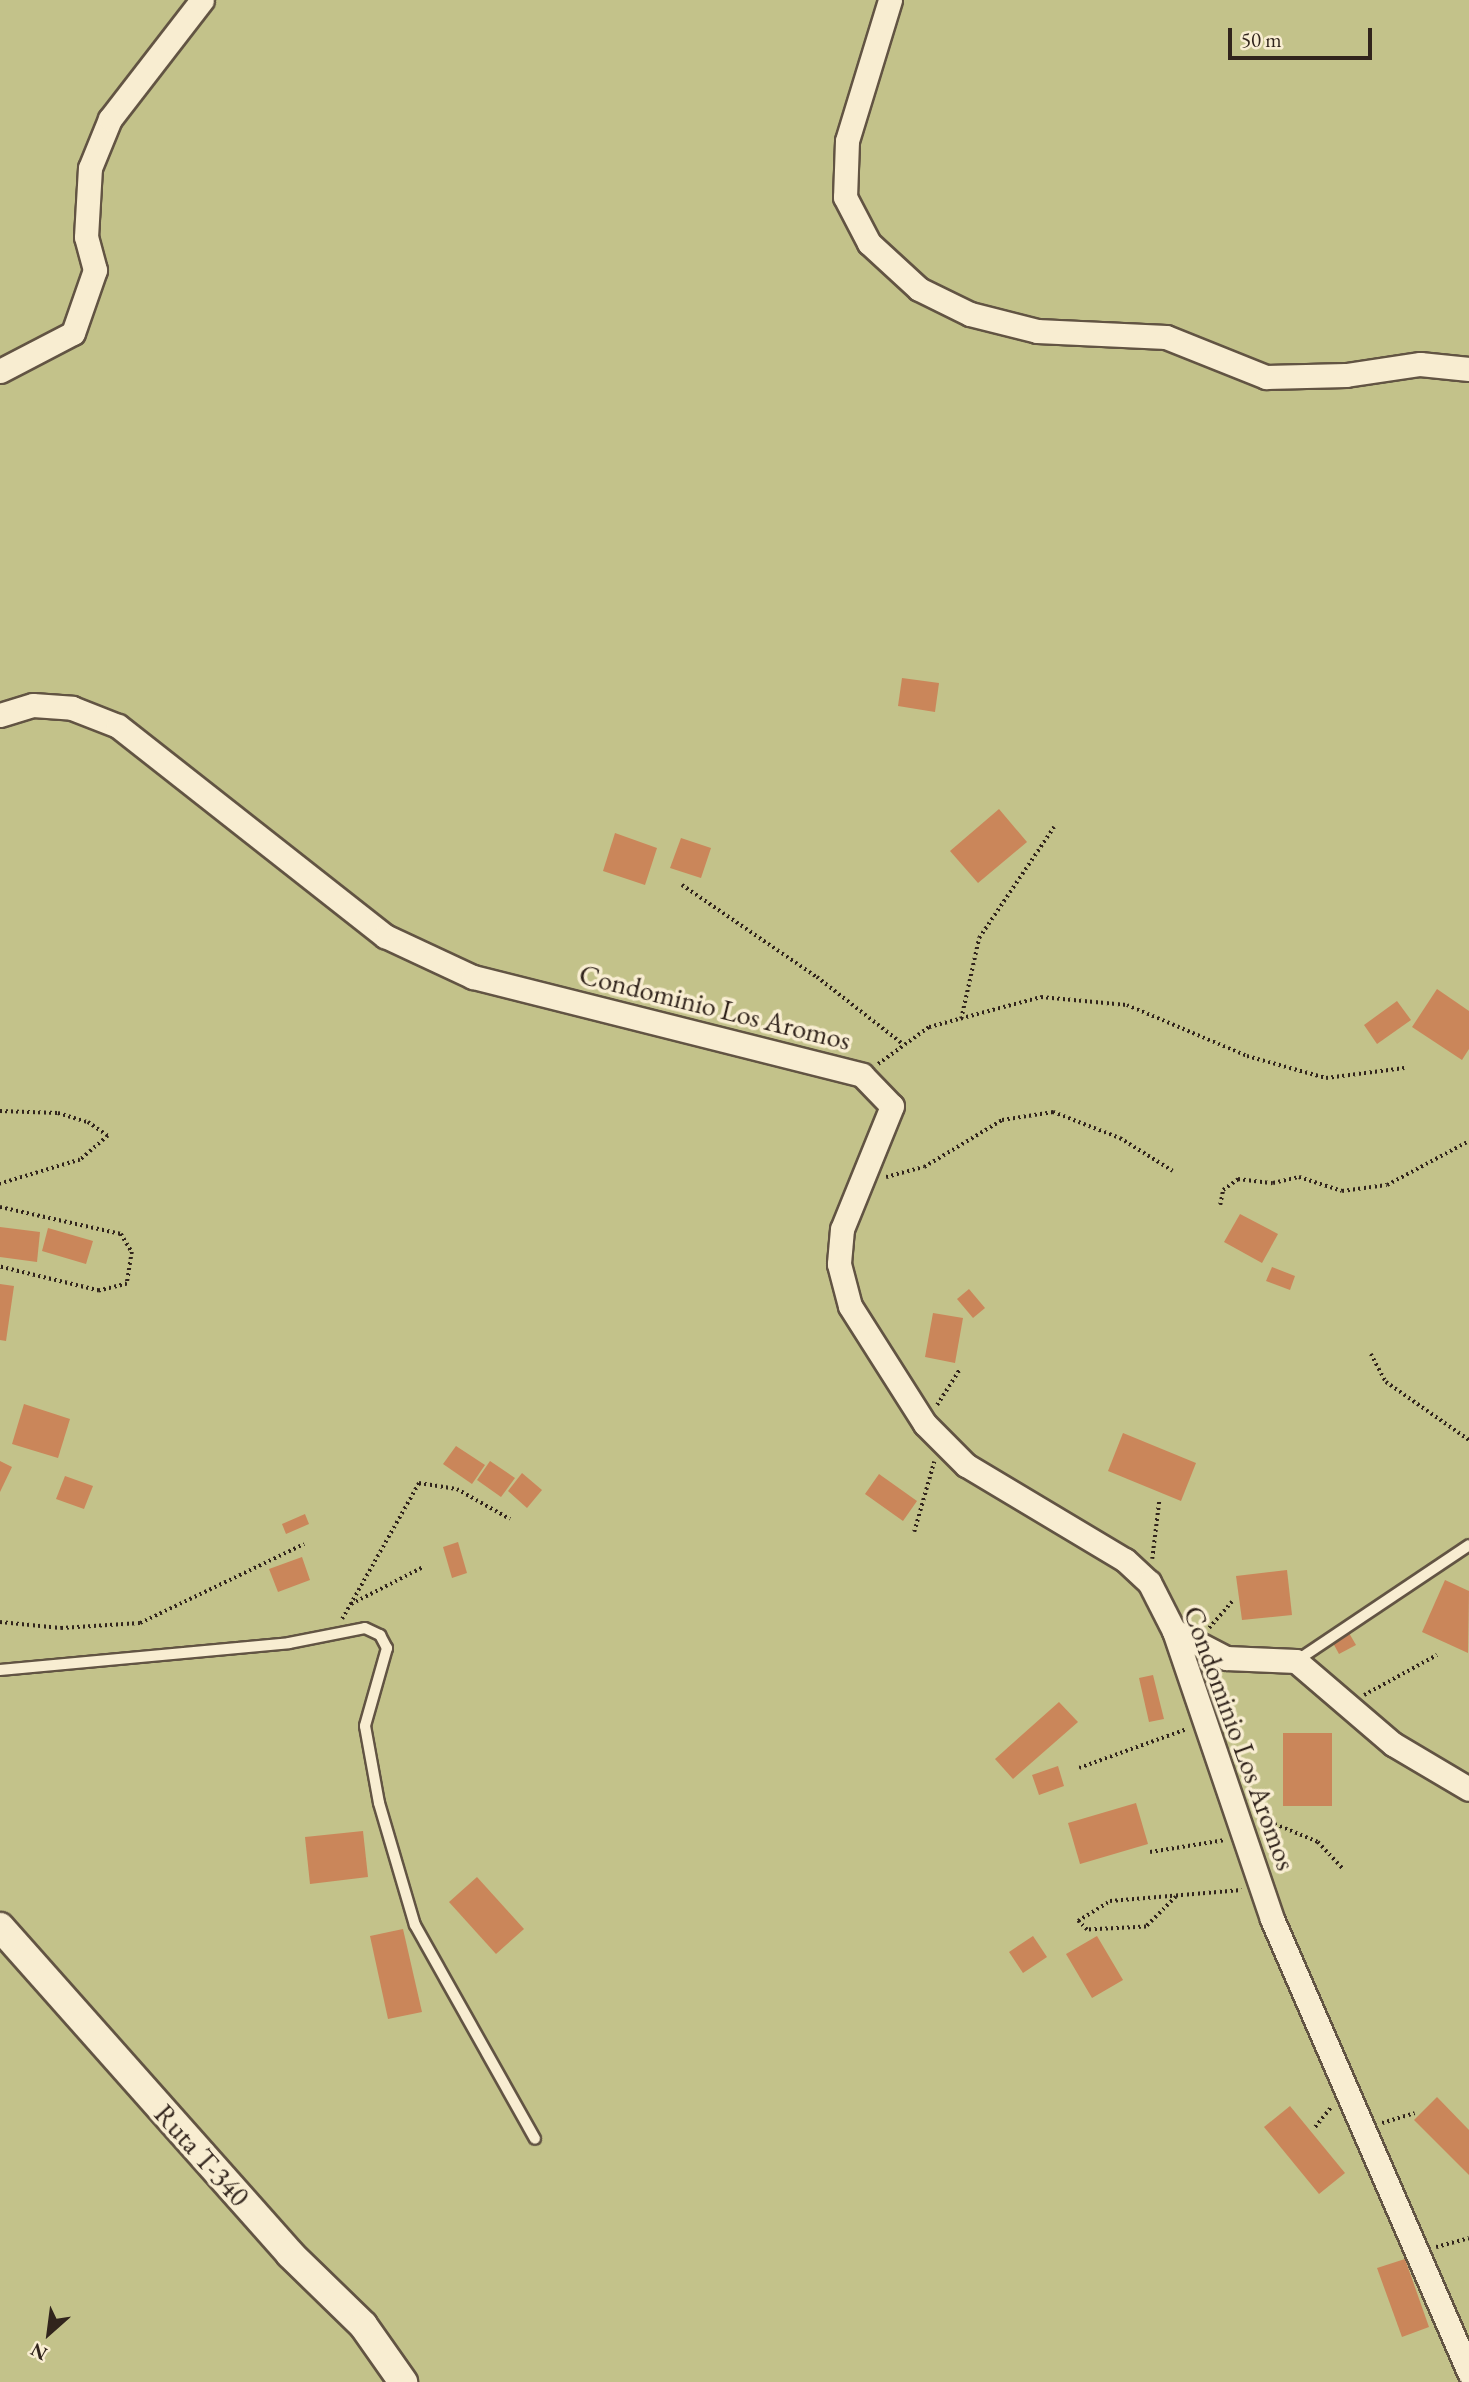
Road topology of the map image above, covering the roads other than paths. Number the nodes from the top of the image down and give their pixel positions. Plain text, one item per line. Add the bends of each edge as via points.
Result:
1 (202, 0) edge
2 (890, 0) edge
3 (1469, 369) edge
4 (0, 371) edge
5 (0, 715) edge
6 (1469, 1545) edge
7 (1174, 1631) junction
8 (1296, 1661) junction
9 (0, 1670) edge
10 (1469, 1789) edge
11 (0, 1927) edge
12 (535, 2140) dead end
13 (1469, 2373) edge
14 (403, 2382) edge

1 - 4 street via 110,119 90,168 86,237 95,270 73,333
2 - 3 street via 847,141 845,197 869,243 919,289 970,314 1037,331 1166,337 1266,377 1346,375 1420,364
5 - 7 street, Condominio Los Aromos via 33,705 59,707 118,726 385,936 473,978 862,1075 892,1106 842,1229 842,1275 850,1306 933,1432 965,1465 1125,1560 1149,1582
6 - 8 lane
7 - 8 street via 1226,1658
7 - 13 street, Condominio Los Aromos via 1261,1888
8 - 10 street via 1393,1744
9 - 12 lane via 289,1643 365,1628 380,1635 387,1648 365,1726 379,1803 415,1925
11 - 14 street, Ruta T-340 via 290,2255 363,2325

